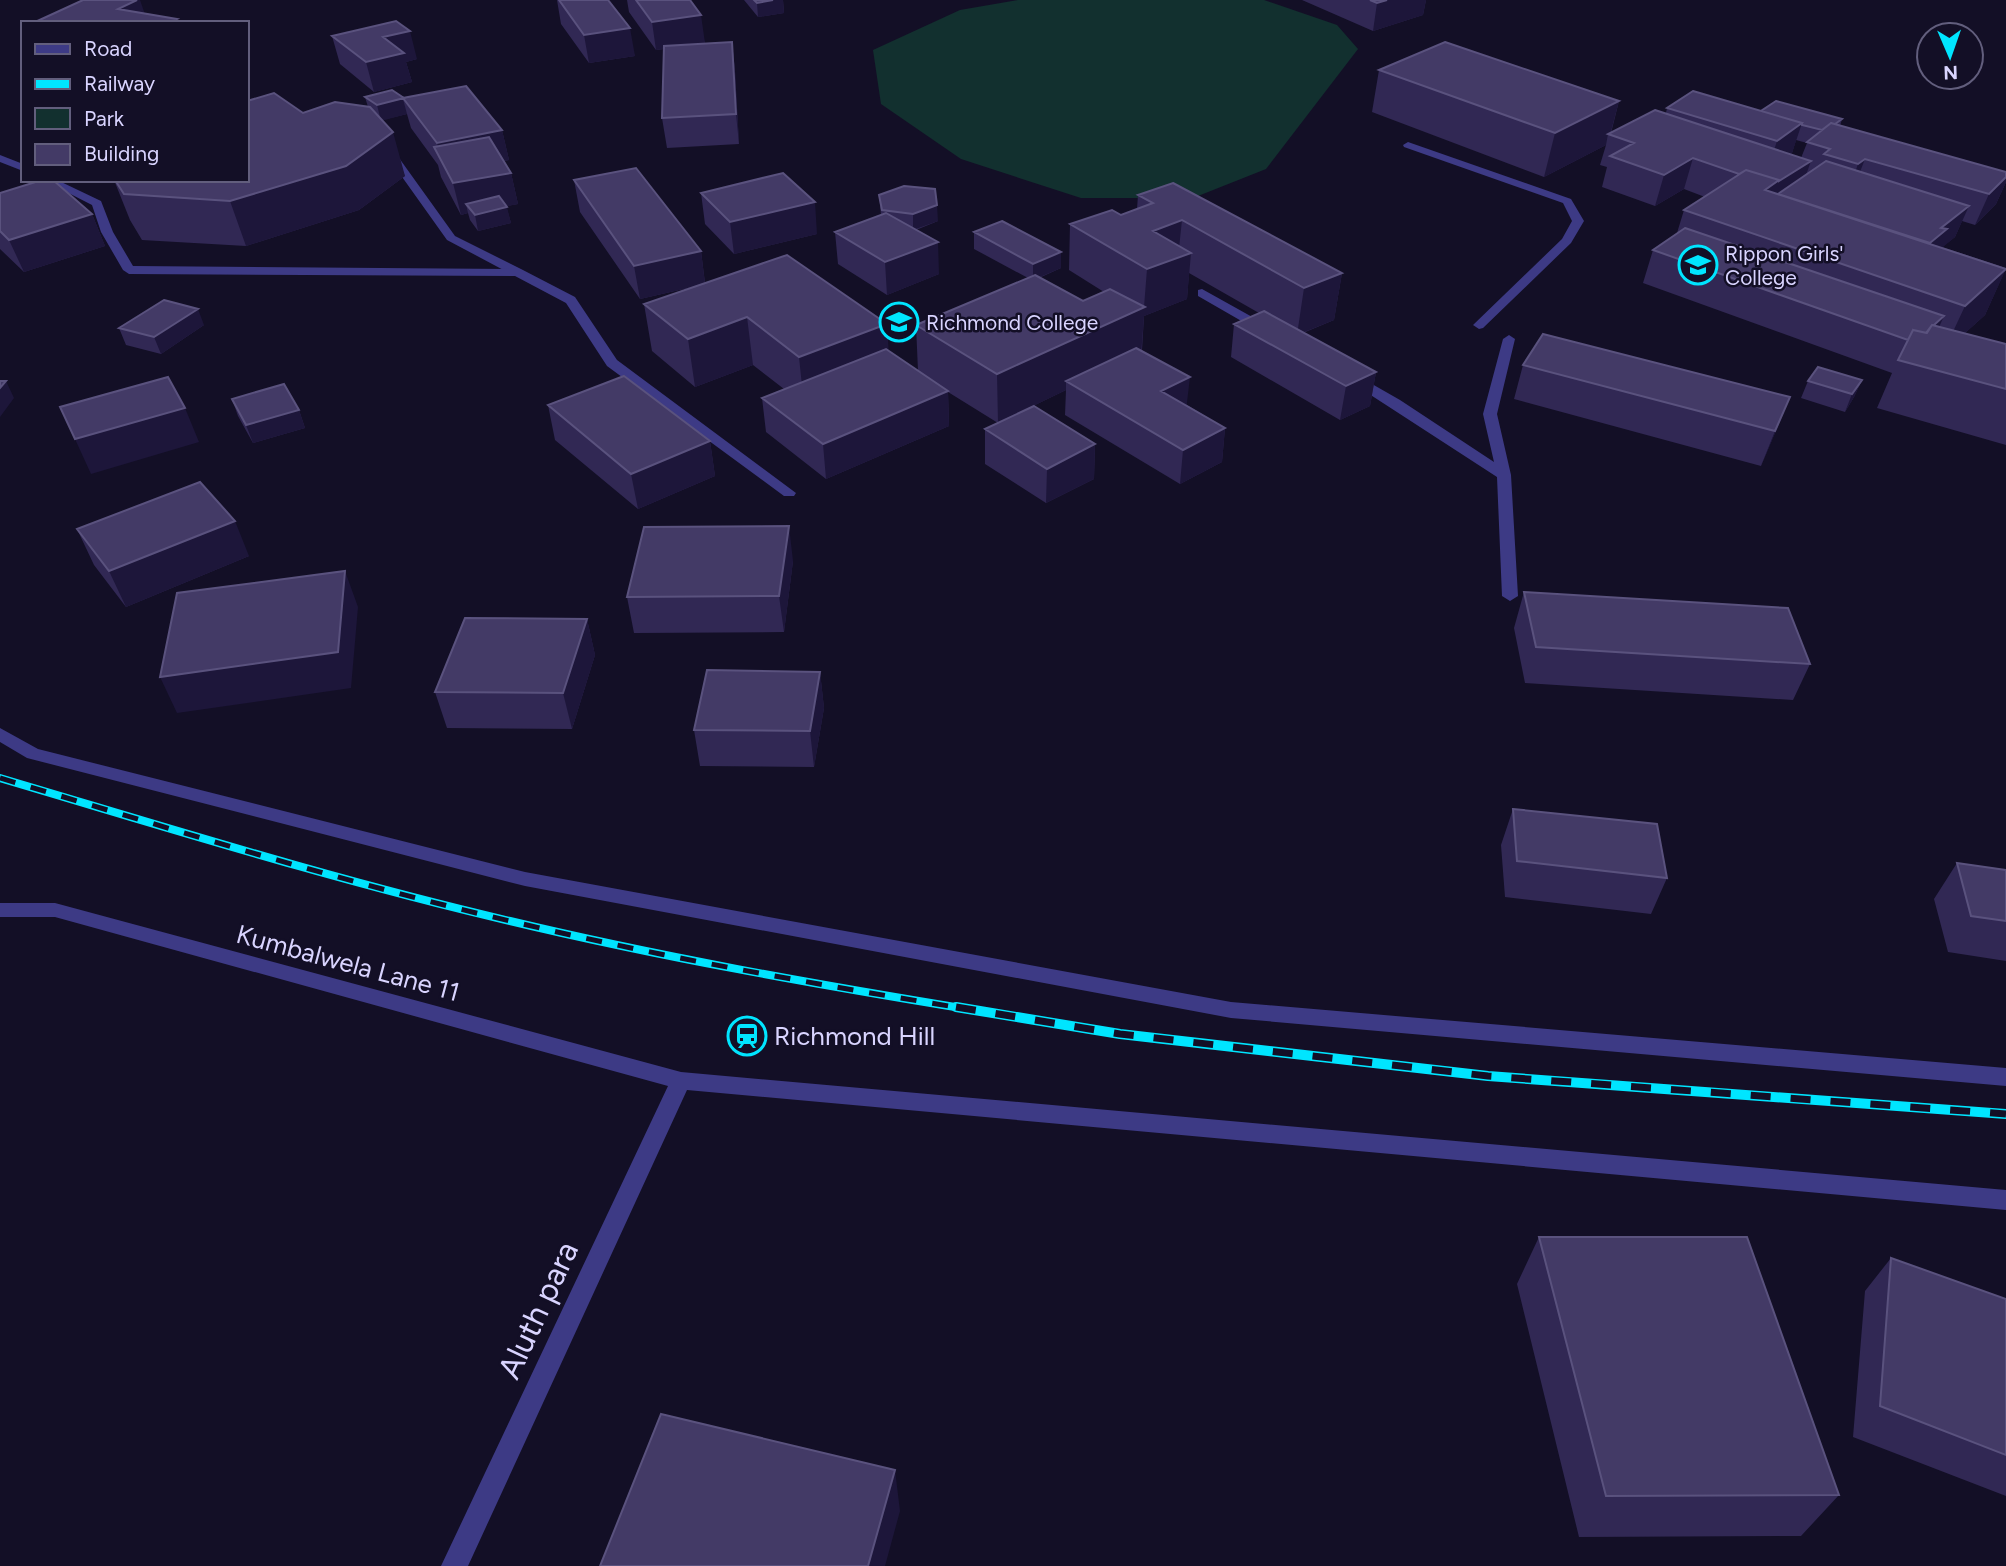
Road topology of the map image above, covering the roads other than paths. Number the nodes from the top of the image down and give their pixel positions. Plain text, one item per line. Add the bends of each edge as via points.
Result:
1 (1408, 145) dead end
2 (390, 153) edge
3 (0, 158) edge
4 (21, 168) edge
5 (52, 182) edge
6 (517, 272) junction
7 (1202, 293) dead end
8 (1479, 325) dead end
9 (1508, 339) dead end
10 (1286, 341) edge
11 (1346, 375) edge
12 (1504, 475) junction
13 (789, 493) dead end
14 (1510, 596) dead end
15 (0, 734) edge
16 (0, 910) edge
17 (2006, 1077) edge
18 (681, 1081) junction
19 (2006, 1200) edge
20 (454, 1566) edge

1 - 8 street via 1567,201 1578,221 1567,241
2 - 6 street via 451,238
3 - 4 street
5 - 6 street via 97,203 129,270
6 - 13 street via 571,300 612,363
7 - 10 street
9 - 12 street via 1490,414
11 - 12 street
12 - 14 street
15 - 17 street via 33,754 525,879 1231,1010
16 - 18 street, Kumbalwela Lane 11 via 55,910
18 - 19 street, Kumbalwela Lane 11
18 - 20 street, Aluth para

